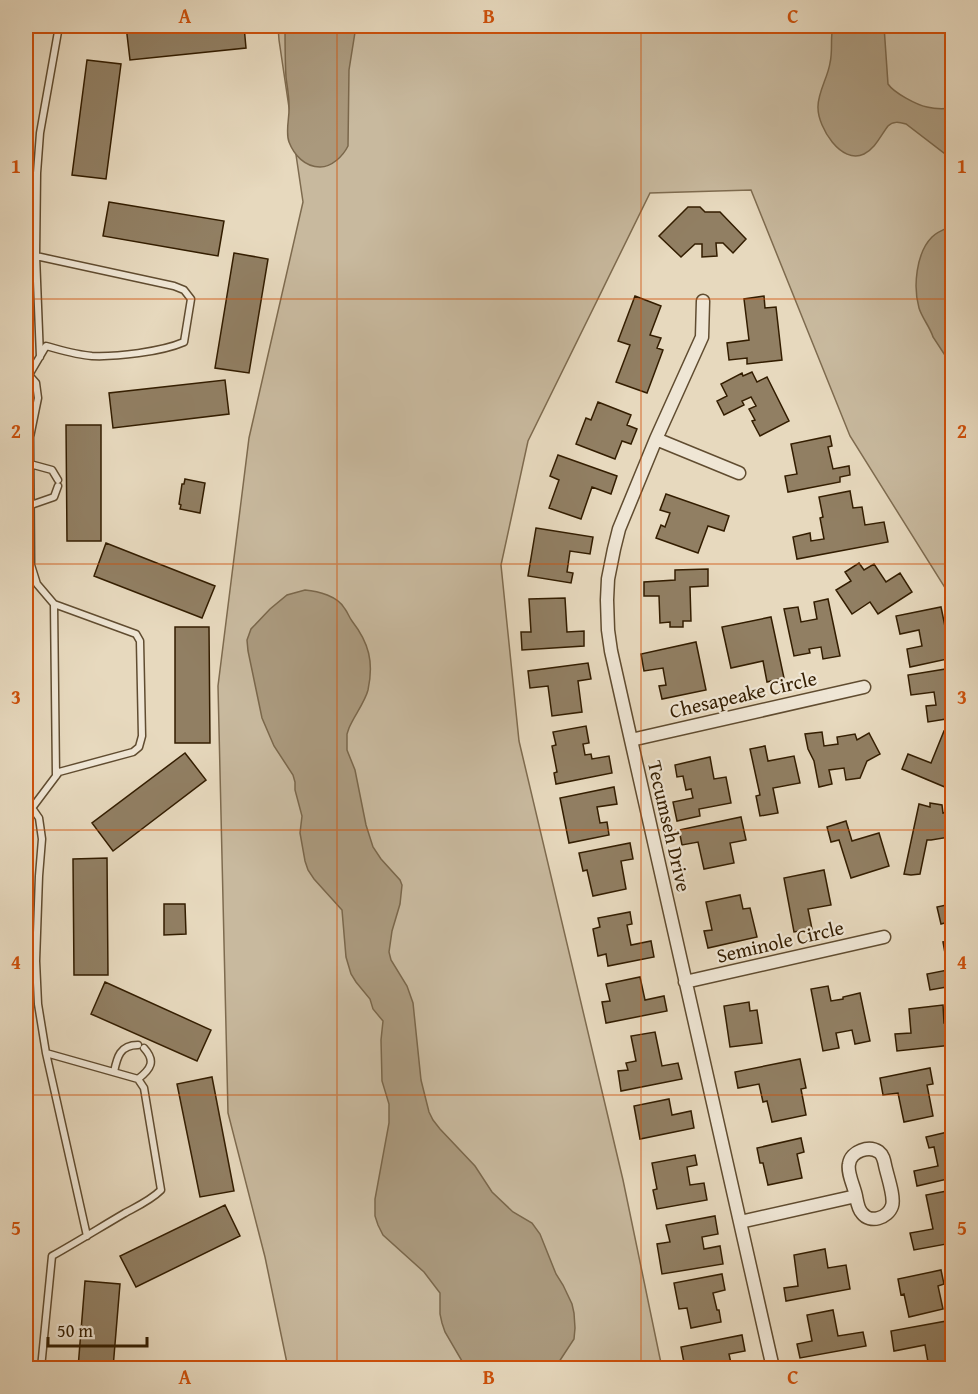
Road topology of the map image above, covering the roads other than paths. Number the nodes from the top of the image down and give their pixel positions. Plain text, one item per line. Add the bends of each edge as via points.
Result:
1 (59, 26) edge
2 (36, 256) junction
3 (704, 301) dead end
4 (40, 357) junction
5 (27, 374) edge
6 (656, 439) junction
7 (30, 464) junction
8 (739, 473) dead end
9 (31, 505) junction
10 (54, 604) junction
11 (864, 687) dead end
12 (630, 740) junction
13 (56, 776) junction
14 (29, 808) edge
15 (884, 937) dead end
16 (685, 982) junction
17 (46, 1053) junction
18 (114, 1072) junction
19 (138, 1079) junction
20 (856, 1196) junction
21 (740, 1222) junction
22 (87, 1236) junction
23 (40, 1368) edge
24 (773, 1368) edge

1 - 2 lane via 40,133
2 - 4 lane
2 - 4 lane via 174,286 191,299 184,342 172,347 89,356 46,346
3 - 6 street, Tecumseh Drive via 702,338
4 - 5 lane
5 - 7 lane via 36,383 38,398 30,436
6 - 8 street
6 - 12 street, Tecumseh Drive via 619,529 608,579 610,651
7 - 9 lane
7 - 9 lane via 52,470 58,483 54,497
9 - 10 lane via 31,565 37,584
10 - 13 lane
10 - 13 lane via 136,634 140,641 142,736 133,752
11 - 12 street, Chesapeake Circle
12 - 16 street, Tecumseh Drive
13 - 14 lane
14 - 17 lane via 39,818 42,839 36,961
15 - 16 street, Seminole Circle
16 - 21 street, Tecumseh Drive
17 - 18 lane
17 - 22 lane
18 - 19 lane
18 - 19 lane via 118,1054 124,1048 141,1047 149,1053 151,1066
19 - 22 lane via 144,1088 161,1190
20 - 20 street via 849,1162 863,1149 874,1150 884,1162 891,1208 884,1216 867,1217 861,1213
20 - 21 street
21 - 24 street, Tecumseh Drive
22 - 23 lane via 52,1256

